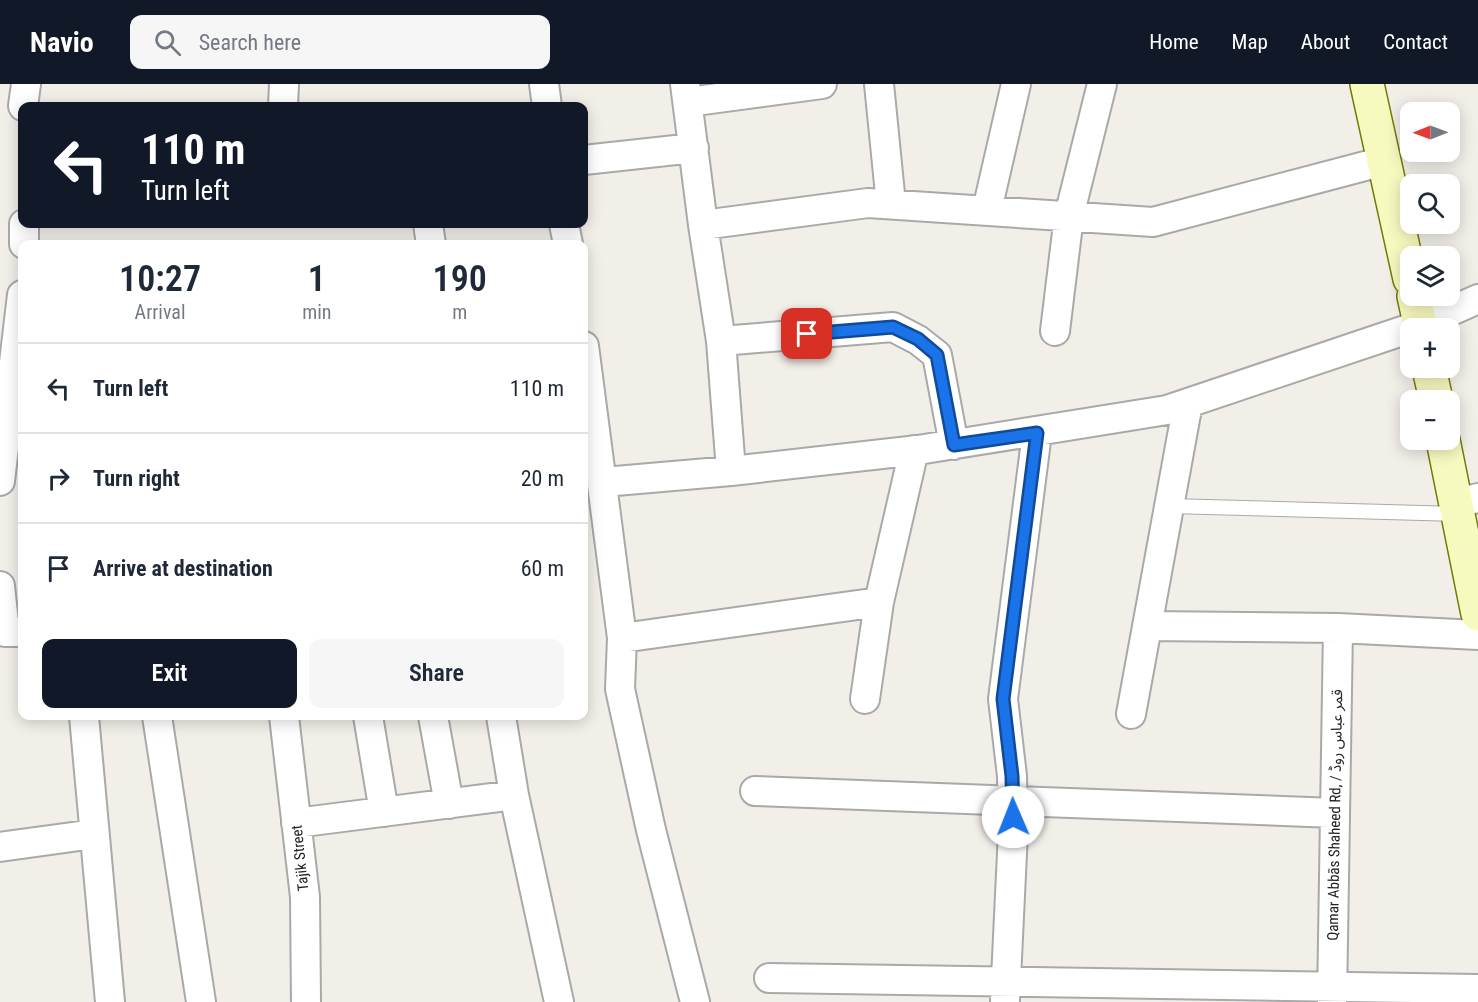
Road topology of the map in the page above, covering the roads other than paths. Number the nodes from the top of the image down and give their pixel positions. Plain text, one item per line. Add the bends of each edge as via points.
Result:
1 (26, 84) edge
2 (284, 84) edge
3 (543, 84) edge
4 (822, 84) edge
5 (879, 84) edge
6 (1016, 84) edge
7 (1102, 84) edge
8 (1367, 84) edge
9 (686, 93) edge
10 (24, 102) edge
11 (284, 102) edge
12 (546, 102) edge
13 (694, 148) junction
14 (588, 160) edge
15 (1384, 161) junction
16 (891, 204) junction
17 (987, 210) junction
18 (1070, 216) junction
19 (703, 225) junction
20 (1403, 246) edge
21 (1478, 299) edge
22 (14, 310) edge
23 (1418, 316) edge
24 (1055, 331) dead end
25 (721, 341) junction
26 (588, 373) edge
27 (17, 393) edge
28 (1188, 403) junction
29 (1037, 433) junction
30 (3, 438) edge
31 (954, 445) junction
32 (914, 450) junction
33 (1446, 450) edge
34 (731, 471) junction
35 (0, 481) edge
36 (604, 482) junction
37 (1464, 505) edge
38 (1169, 506) junction
39 (595, 515) edge
40 (18, 581) edge
41 (0, 584) edge
42 (879, 602) junction
43 (1478, 614) edge
44 (1147, 626) junction
45 (1338, 628) junction
46 (18, 632) edge
47 (1478, 634) edge
48 (622, 638) junction
49 (865, 699) dead end
50 (1131, 714) dead end
51 (84, 720) edge
52 (158, 720) edge
53 (284, 720) edge
54 (369, 720) edge
55 (434, 720) edge
56 (502, 720) edge
57 (755, 791) dead end
58 (514, 795) junction
59 (1012, 802) junction
60 (449, 804) junction
61 (384, 812) junction
62 (1335, 813) junction
63 (297, 823) junction
64 (94, 834) junction
65 (0, 847) edge
66 (769, 978) dead end
67 (1478, 989) edge
68 (1005, 992) edge
69 (1333, 994) edge
70 (110, 1002) edge
71 (201, 1002) edge
72 (306, 1002) edge
73 (559, 1002) edge
74 (695, 1002) edge

1 - 10 street
2 - 11 street
3 - 12 street
4 - 9 street
5 - 16 street
6 - 17 street
7 - 18 street
8 - 15 main road
9 - 13 street
13 - 14 street
13 - 19 street
15 - 18 street via 1153,222
15 - 20 main road
16 - 17 street
16 - 19 street via 868,202
17 - 18 street
18 - 24 street
19 - 25 street
21 - 23 street
22 - 27 street
23 - 28 street
25 - 31 street via 893,327 918,339 937,355
25 - 34 street
26 - 36 street
27 - 30 street
28 - 29 street
28 - 38 street
29 - 31 street
29 - 59 street via 1003,699
30 - 35 street
31 - 32 street
32 - 34 street
32 - 42 street
33 - 37 main road
34 - 36 street
36 - 39 street
37 - 38 lane
37 - 43 main road
38 - 44 street
39 - 48 street
40 - 41 street
41 - 46 street via 4,632
42 - 48 street
42 - 49 street
44 - 45 street
44 - 50 street
45 - 47 street
45 - 62 street, Qamar Abbās Shaheed Rd, / قمر عباس روڈ
48 - 74 street via 620,689
51 - 64 street
52 - 71 street
53 - 63 street, Tajik Street
54 - 61 street
55 - 60 street
56 - 58 street
57 - 59 street
58 - 60 street
58 - 73 street
59 - 62 street
59 - 68 street
60 - 61 street
61 - 63 street
62 - 69 street, Qamar Abbās Shaheed Rd, / قمر عباس روڈ
63 - 72 street, Tajik Street via 304,897
64 - 65 street
64 - 70 street
66 - 68 street
67 - 69 street
68 - 69 street

